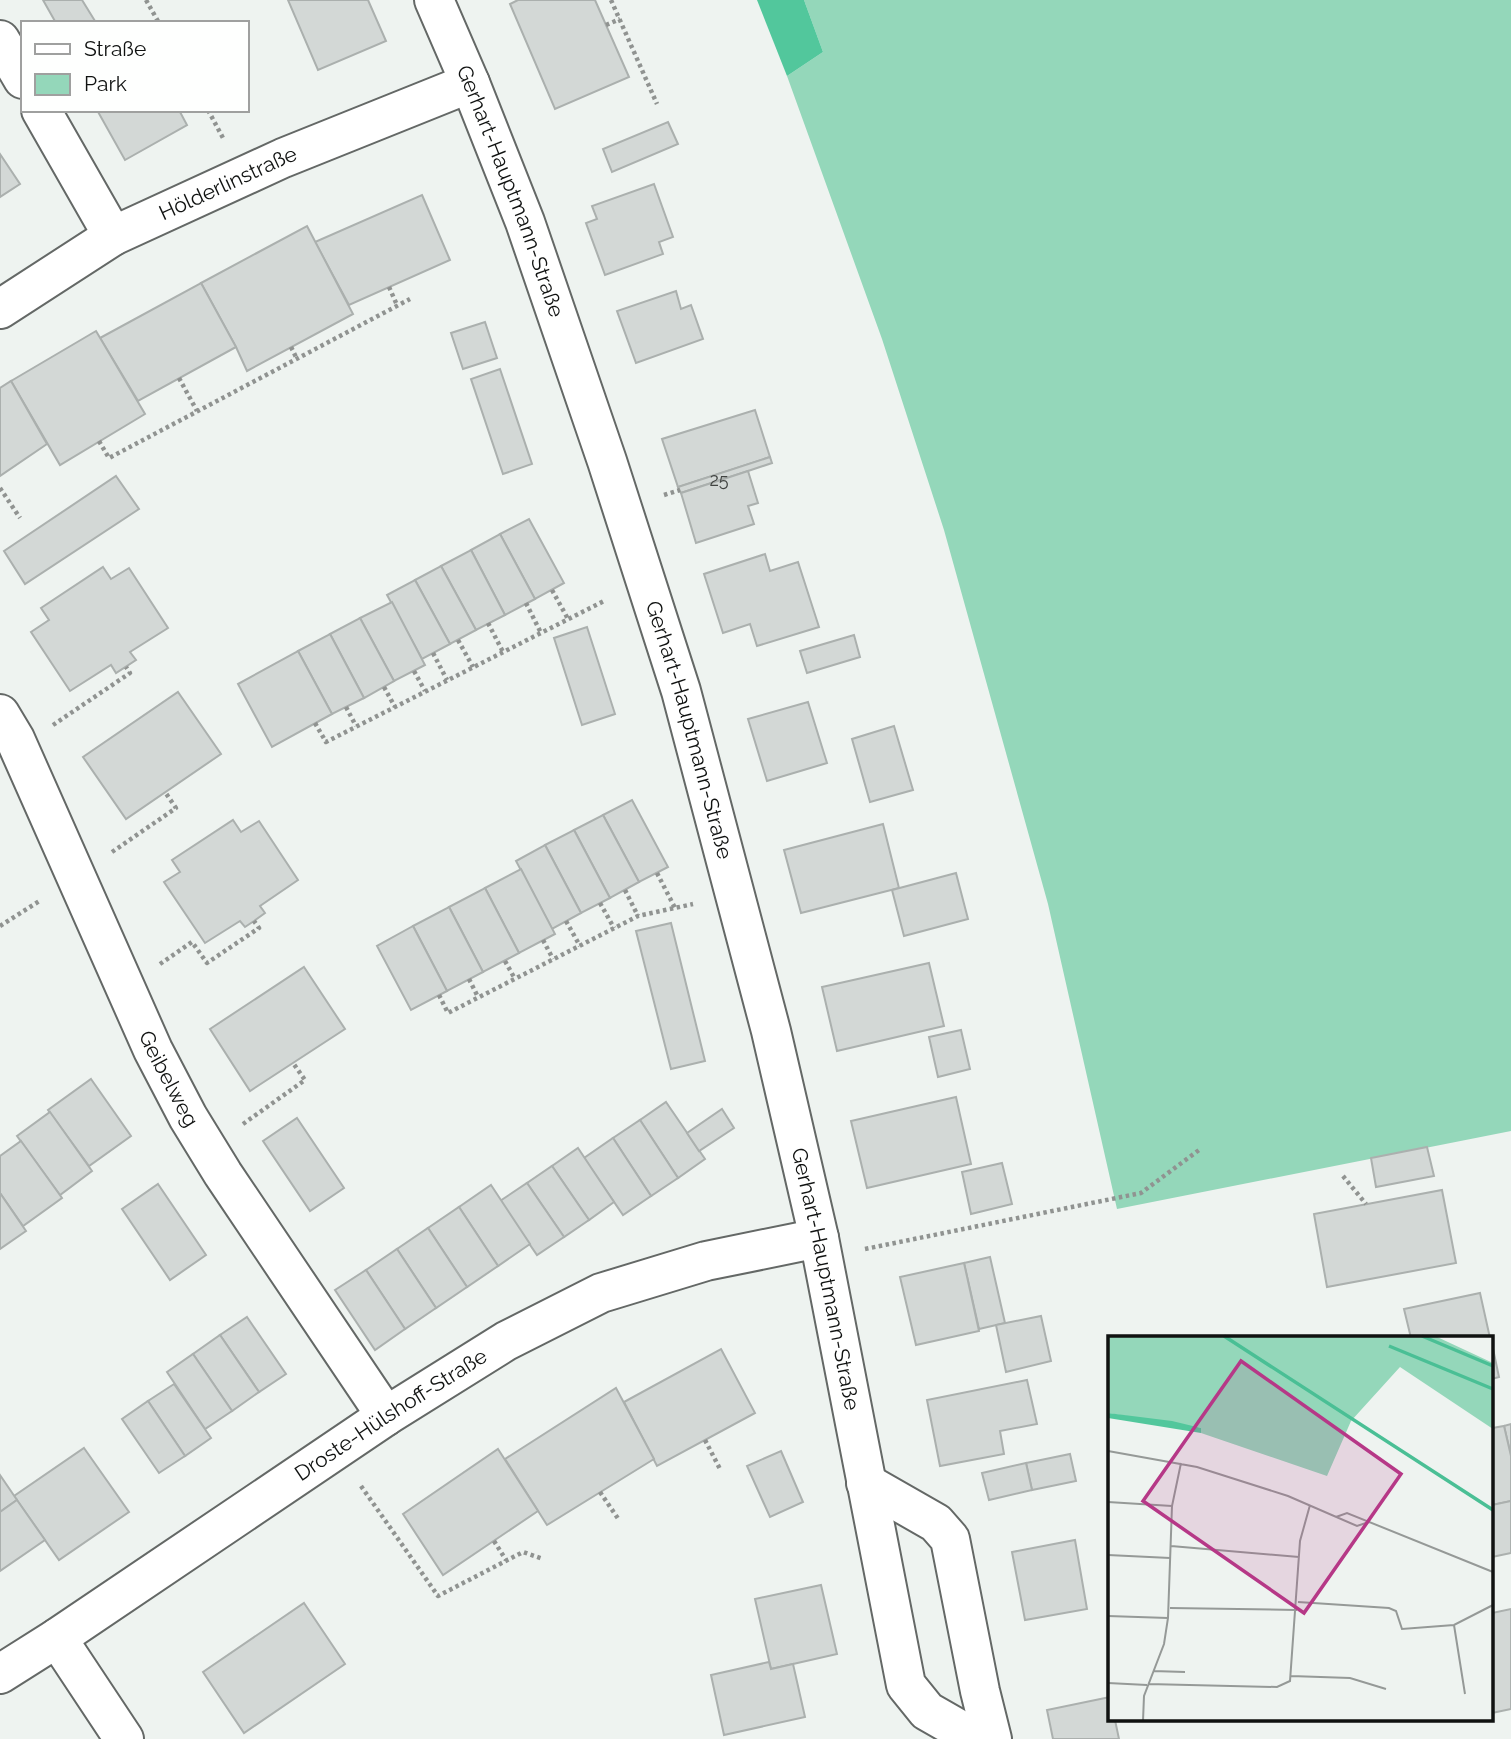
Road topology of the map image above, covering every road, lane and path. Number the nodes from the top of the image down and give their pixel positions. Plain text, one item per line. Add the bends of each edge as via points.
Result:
1 (146, 0) edge
2 (434, 0) edge
3 (611, 0) edge
4 (620, 19) junction
5 (158, 21) edge
6 (606, 25) dead end
7 (0, 40) edge
8 (21, 76) edge
9 (470, 83) junction
10 (657, 104) dead end
11 (42, 112) edge
12 (113, 236) junction
13 (389, 287) dead end
14 (410, 299) dead end
15 (397, 306) junction
16 (0, 309) edge
17 (291, 347) dead end
18 (297, 359) junction
19 (179, 378) dead end
20 (197, 411) junction
21 (99, 442) dead end
22 (0, 488) edge
23 (20, 518) dead end
24 (645, 580) junction
25 (552, 590) dead end
26 (526, 603) dead end
27 (568, 619) junction
28 (488, 623) dead end
29 (541, 633) junction
30 (458, 640) dead end
31 (503, 652) junction
32 (433, 653) dead end
33 (125, 667) dead end
34 (473, 667) junction
35 (414, 671) dead end
36 (447, 680) junction
37 (384, 687) dead end
38 (425, 692) junction
39 (346, 707) dead end
40 (395, 707) junction
41 (0, 714) edge
42 (315, 723) dead end
43 (356, 726) junction
44 (19, 748) junction
45 (165, 792) dead end
46 (657, 873) dead end
47 (76, 877) junction
48 (625, 890) dead end
49 (735, 895) junction
50 (600, 903) dead end
51 (675, 908) junction
52 (638, 916) junction
53 (254, 921) dead end
54 (566, 921) dead end
55 (614, 928) junction
56 (543, 940) dead end
57 (580, 946) junction
58 (553, 959) junction
59 (505, 961) dead end
60 (469, 979) dead end
61 (514, 979) junction
62 (125, 987) junction
63 (439, 995) dead end
64 (478, 997) junction
65 (293, 1063) dead end
66 (207, 1149) junction
67 (1199, 1150) dead end
68 (1343, 1176) dead end
69 (1366, 1204) dead end
70 (820, 1247) junction
71 (386, 1416) junction
72 (705, 1440) dead end
73 (336, 1450) junction
74 (720, 1469) dead end
75 (866, 1483) junction
76 (600, 1492) dead end
77 (619, 1520) dead end
78 (494, 1541) dead end
79 (543, 1559) dead end
80 (506, 1560) junction
81 (57, 1638) junction
82 (0, 1674) edge
83 (124, 1739) edge
84 (976, 1739) edge
85 (992, 1739) edge

1 - 5 path
2 - 9 street, Gerhart-Hauptmann-Straße
3 - 4 path
4 - 6 path
4 - 10 path
7 - 8 street
9 - 12 street, Hölderlinstraße via 283,158
9 - 24 street, Gerhart-Hauptmann-Straße via 524,222
11 - 12 street
12 - 16 street, Hölderlinstraße
13 - 15 path
14 - 15 path
15 - 18 path
17 - 18 path
18 - 20 path
19 - 20 path
20 - 21 path via 109,458
22 - 23 path
24 - 27 path
24 - 49 street, Gerhart-Hauptmann-Straße via 681,691
25 - 27 path
26 - 29 path
27 - 29 path
28 - 31 path
29 - 31 path
30 - 34 path
31 - 34 path
32 - 36 path
33 - 44 path via 130,673
34 - 36 path
35 - 38 path
36 - 38 path
37 - 40 path
38 - 40 path
39 - 43 path
40 - 43 path
41 - 44 street, Geibelweg
42 - 43 path via 326,742
44 - 47 street, Geibelweg
45 - 47 path via 176,808
46 - 51 path
47 - 62 street, Geibelweg
48 - 52 path
49 - 51 path
49 - 70 street, Gerhart-Hauptmann-Straße
50 - 55 path
51 - 52 path
52 - 55 path
53 - 62 path via 259,928 207,963 192,942
54 - 57 path
55 - 57 path
56 - 58 path
57 - 58 path
58 - 61 path
59 - 61 path
60 - 64 path
61 - 64 path
62 - 66 street, Geibelweg
63 - 64 path via 448,1013
65 - 66 path via 306,1080
66 - 71 street, Geibelweg
67 - 70 path via 1141,1193 846,1253
68 - 69 path
70 - 71 street, Droste-Hülshoff-Straße via 706,1261 601,1293 506,1341
70 - 75 street, Gerhart-Hauptmann-Straße
71 - 73 street, Droste-Hülshoff-Straße
72 - 74 path
73 - 80 path via 438,1596
73 - 81 street, Droste-Hülshoff-Straße
75 - 84 street, Gerhart-Hauptmann-Straße via 906,1685 927,1711
75 - 85 street via 936,1523 950,1539
76 - 77 path
78 - 80 path
79 - 80 path via 523,1552
81 - 82 street, Droste-Hülshoff-Straße
81 - 83 street

